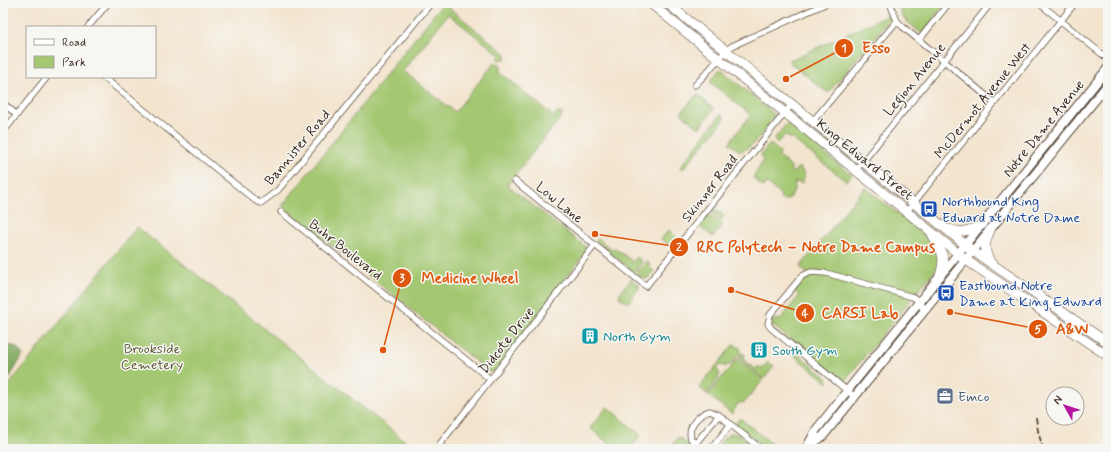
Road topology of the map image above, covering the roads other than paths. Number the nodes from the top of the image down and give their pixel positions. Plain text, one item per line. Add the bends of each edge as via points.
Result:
1 (108, 3) edge
2 (431, 3) edge
3 (667, 3) edge
4 (827, 3) edge
5 (890, 3) edge
6 (949, 3) edge
7 (991, 3) edge
8 (1039, 3) edge
9 (1075, 3) edge
10 (656, 5) edge
11 (1061, 20) junction
12 (896, 21) junction
13 (89, 26) edge
14 (920, 40) junction
15 (726, 50) junction
16 (718, 59) junction
17 (1108, 59) edge
18 (945, 60) junction
19 (1108, 68) edge
20 (47, 78) edge
21 (103, 78) edge
22 (1108, 84) edge
23 (696, 85) dead end
24 (995, 102) junction
25 (3, 103) edge
26 (792, 104) junction
27 (784, 113) junction
28 (17, 115) junction
29 (813, 122) junction
30 (3, 132) edge
31 (863, 161) junction
32 (856, 170) junction
33 (515, 181) dead end
34 (914, 203) junction
35 (907, 211) junction
36 (281, 212) dead end
37 (941, 225) junction
38 (982, 225) junction
39 (991, 228) junction
40 (931, 231) junction
41 (965, 245) junction
42 (595, 246) junction
43 (973, 251) junction
44 (958, 253) junction
45 (966, 260) junction
46 (992, 264) junction
47 (940, 276) junction
48 (646, 286) joint
49 (919, 301) junction
50 (924, 311) junction
51 (1108, 343) edge
52 (1108, 356) edge
53 (866, 367) junction
54 (873, 374) junction
55 (490, 379) junction
56 (847, 390) junction
57 (855, 397) junction
58 (720, 415) junction
59 (731, 424) junction
60 (695, 444) junction
61 (437, 449) edge
62 (701, 449) edge
63 (710, 449) edge
64 (761, 449) edge
65 (806, 449) edge

1 - 13 street
2 - 21 street, Bannister Road via 278,190 261,203
3 - 15 main road, King Edward Street
4 - 15 street
5 - 12 street
6 - 14 street
7 - 18 street, Legion Avenue
8 - 11 street
9 - 11 street, McDermot Avenue West
10 - 16 main road, King Edward Street
11 - 17 street
11 - 24 street, McDermot Avenue West
12 - 14 street
12 - 29 street
14 - 18 street
15 - 16 street
15 - 26 main road, King Edward Street
16 - 23 street
16 - 27 main road, King Edward Street
18 - 24 street
18 - 31 street, Legion Avenue
19 - 38 street, Notre Dame Avenue
20 - 28 street
22 - 39 street, Notre Dame Avenue
24 - 34 street, McDermot Avenue West
25 - 28 street
26 - 27 street, Skinner Road
26 - 29 main road, King Edward Street
27 - 32 main road, King Edward Street
27 - 48 street, Skinner Road
28 - 30 street
29 - 31 main road, King Edward Street
31 - 32 street, Legion Avenue
31 - 34 main road, King Edward Street
32 - 35 main road, King Edward Street
33 - 42 street, Low Lane
34 - 35 street, McDermot Avenue West
34 - 37 main road, King Edward Street
35 - 40 main road, King Edward Street
36 - 55 street, Buhr Boulevard
37 - 38 main road via 958,232
37 - 41 main road, King Edward Street
38 - 41 street, Notre Dame Avenue
39 - 43 street, Notre Dame Avenue
39 - 46 main road via 985,250
40 - 44 main road, King Edward Street
40 - 47 main road via 943,256
41 - 43 main road, King Edward Street
41 - 44 street, Notre Dame Avenue
42 - 48 street, Low Lane
42 - 55 street, Didcote Drive
43 - 45 street, Notre Dame Avenue
43 - 46 main road, King Edward Street
44 - 45 main road, King Edward Street
44 - 47 street, Notre Dame Avenue
45 - 50 street, Notre Dame Avenue
45 - 52 main road, King Edward Street
46 - 51 main road, King Edward Street
47 - 49 street, Notre Dame Avenue
49 - 50 street
49 - 53 street, Notre Dame Avenue
49 - 56 street via 913,297 818,272 805,274 770,315 768,324
50 - 54 street, Notre Dame Avenue
53 - 54 street
53 - 56 street, Notre Dame Avenue
54 - 57 street, Notre Dame Avenue
55 - 61 street, Didcote Drive
56 - 57 street
56 - 65 street, Notre Dame Avenue via 816,430
57 - 65 street, Notre Dame Avenue via 823,436
58 - 59 street
58 - 60 street
58 - 60 street via 710,411 698,418 690,432
59 - 63 street
59 - 64 street
60 - 62 street

